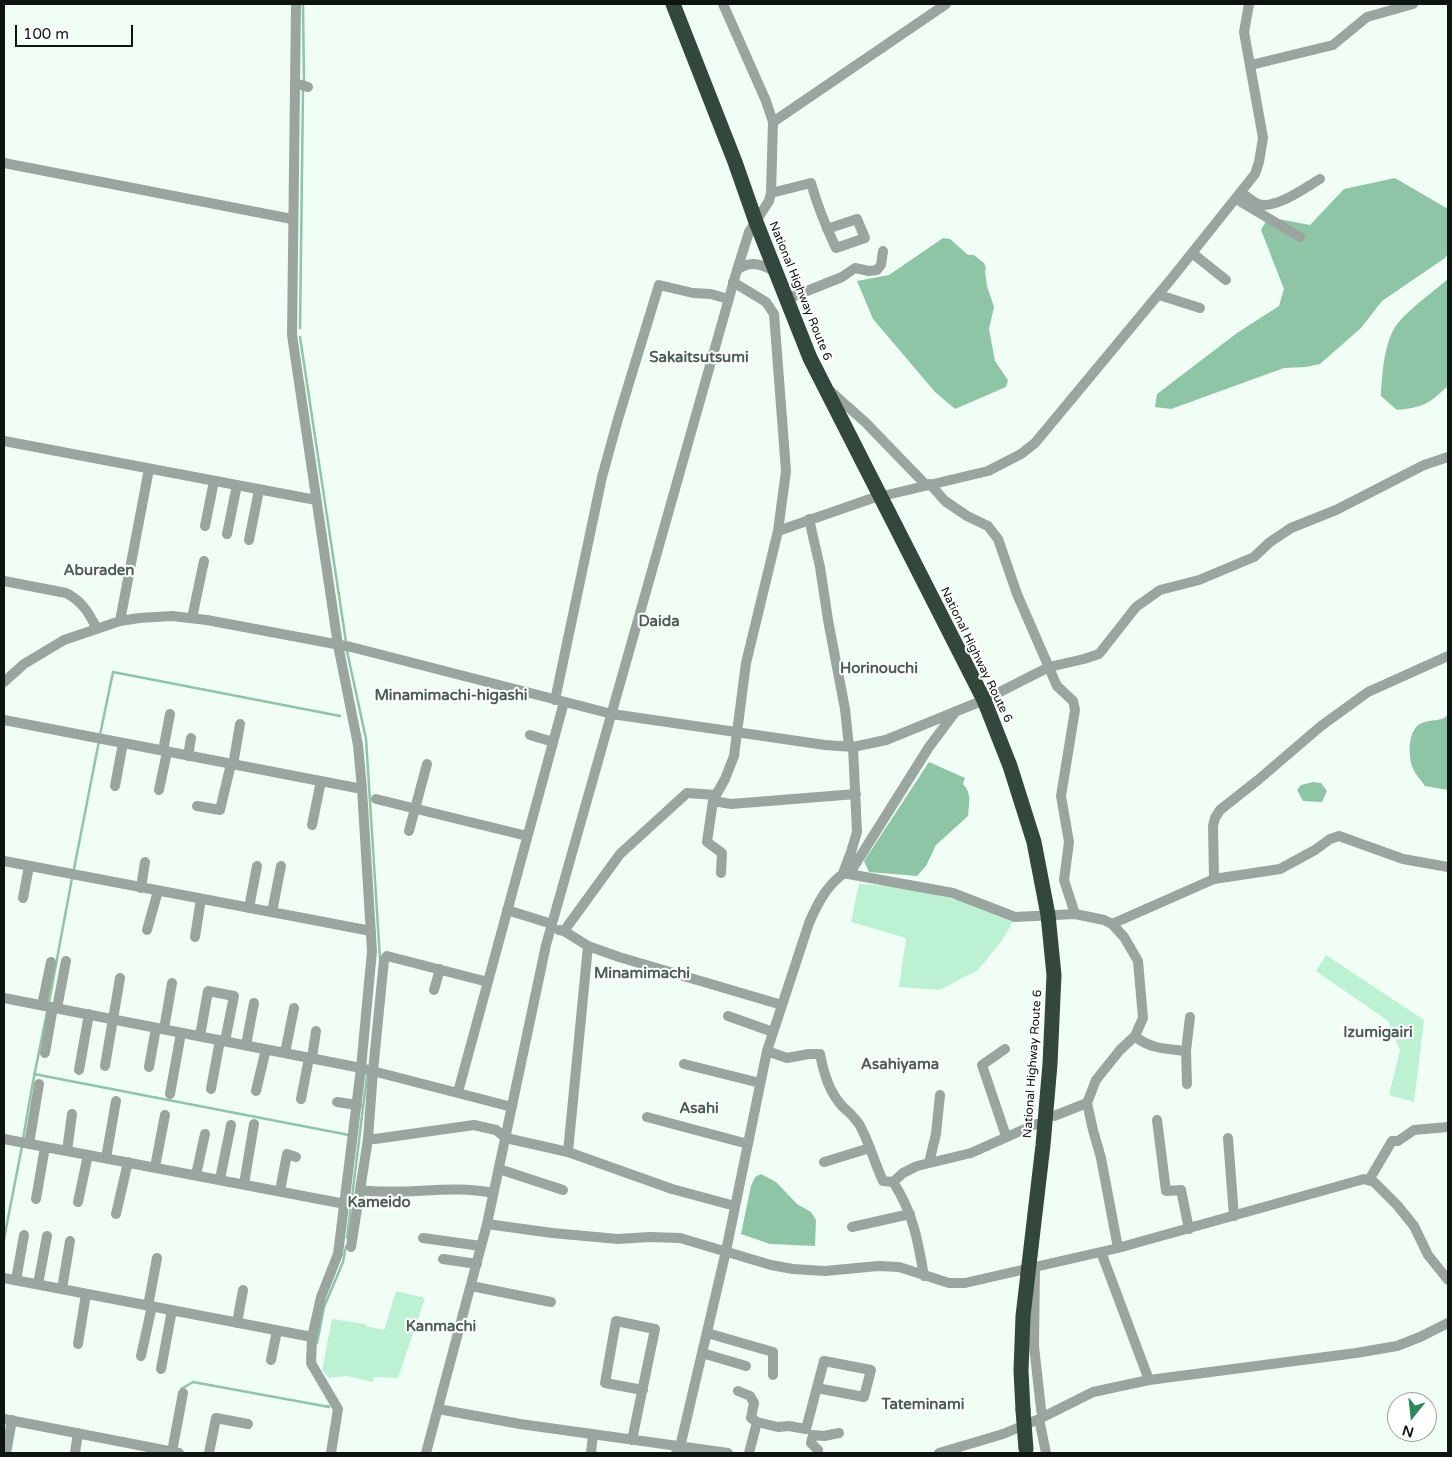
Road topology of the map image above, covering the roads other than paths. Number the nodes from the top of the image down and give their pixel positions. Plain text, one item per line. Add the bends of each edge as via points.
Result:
1 (296, 4) edge
2 (673, 4) edge
3 (723, 4) edge
4 (946, 4) edge
5 (1249, 4) edge
6 (1413, 4) edge
7 (937, 7) edge
8 (1251, 65) junction
9 (295, 83) junction
10 (308, 87) dead end
11 (773, 122) junction
12 (4, 162) edge
13 (1320, 179) dead end
14 (771, 193) junction
15 (1239, 196) junction
16 (292, 219) junction
17 (756, 222) junction
18 (827, 229) dead end
19 (1300, 237) dead end
20 (883, 251) dead end
21 (1192, 253) junction
22 (737, 270) junction
23 (776, 272) junction
24 (1226, 280) dead end
25 (733, 282) junction
26 (1159, 295) junction
27 (787, 299) junction
28 (728, 300) junction
29 (1200, 308) dead end
30 (824, 386) junction
31 (4, 441) edge
32 (1448, 457) edge
33 (149, 469) junction
34 (214, 481) junction
35 (236, 485) junction
36 (928, 485) junction
37 (259, 490) junction
38 (881, 496) junction
39 (316, 500) junction
40 (809, 519) junction
41 (205, 526) dead end
42 (778, 530) junction
43 (227, 534) dead end
44 (249, 540) dead end
45 (204, 561) dead end
46 (4, 581) edge
47 (192, 618) junction
48 (120, 621) junction
49 (97, 629) junction
50 (338, 646) junction
51 (1448, 656) edge
52 (1049, 667) junction
53 (4, 682) edge
54 (984, 700) junction
55 (559, 701) junction
56 (957, 710) junction
57 (170, 714) dead end
58 (612, 714) junction
59 (4, 720) edge
60 (240, 724) dead end
61 (738, 731) junction
62 (530, 735) dead end
63 (191, 738) dead end
64 (553, 742) junction
65 (123, 744) junction
66 (851, 747) junction
67 (165, 752) junction
68 (188, 756) junction
69 (232, 764) junction
70 (427, 764) dead end
71 (321, 782) junction
72 (115, 786) dead end
73 (362, 789) junction
74 (159, 790) dead end
75 (856, 794) junction
76 (715, 798) junction
77 (376, 799) dead end
78 (197, 806) dead end
79 (416, 809) junction
80 (312, 825) dead end
81 (409, 831) dead end
82 (527, 836) junction
83 (4, 861) edge
84 (145, 862) dead end
85 (29, 866) junction
86 (257, 866) dead end
87 (281, 866) dead end
88 (1448, 868) edge
89 (721, 872) dead end
90 (843, 873) junction
91 (1214, 878) junction
92 (141, 888) junction
93 (158, 891) junction
94 (23, 898) dead end
95 (201, 899) junction
96 (250, 908) junction
97 (508, 910) junction
98 (272, 912) junction
99 (1075, 914) junction
100 (1048, 915) junction
101 (1112, 924) junction
102 (552, 926) junction
103 (147, 930) dead end
104 (371, 931) junction
105 (564, 931) junction
106 (195, 937) dead end
107 (588, 946) junction
108 (66, 961) dead end
109 (51, 962) dead end
110 (440, 969) junction
111 (120, 978) dead end
112 (488, 982) junction
113 (172, 983) dead end
114 (434, 990) dead end
115 (4, 998) edge
116 (254, 1003) dead end
117 (42, 1005) junction
118 (782, 1005) junction
119 (55, 1008) junction
120 (294, 1008) dead end
121 (89, 1014) junction
122 (728, 1016) dead end
123 (1190, 1017) dead end
124 (113, 1019) junction
125 (160, 1029) junction
126 (316, 1031) dead end
127 (773, 1032) junction
128 (181, 1033) junction
129 (200, 1036) junction
130 (1135, 1036) junction
131 (222, 1041) junction
132 (246, 1045) junction
133 (266, 1049) junction
134 (1005, 1049) dead end
135 (1186, 1051) junction
136 (767, 1052) junction
137 (45, 1053) dead end
138 (285, 1053) junction
139 (310, 1058) junction
140 (684, 1064) dead end
141 (105, 1066) dead end
142 (149, 1067) dead end
143 (361, 1068) junction
144 (79, 1070) dead end
145 (373, 1071) junction
146 (760, 1083) junction
147 (39, 1084) dead end
148 (1187, 1084) dead end
149 (211, 1089) dead end
150 (256, 1091) dead end
151 (458, 1092) junction
152 (170, 1094) dead end
153 (940, 1095) dead end
154 (301, 1099) dead end
155 (116, 1101) dead end
156 (337, 1102) dead end
157 (1087, 1103) junction
158 (357, 1105) junction
159 (512, 1107) junction
160 (72, 1114) dead end
161 (165, 1115) dead end
162 (1054, 1116) dead end
163 (647, 1117) dead end
164 (1158, 1120) dead end
165 (254, 1124) dead end
166 (1036, 1124) dead end
167 (231, 1125) dead end
168 (1448, 1127) edge
169 (205, 1134) dead end
170 (1006, 1136) junction
171 (506, 1138) junction
172 (1228, 1138) dead end
173 (4, 1139) edge
174 (368, 1139) junction
175 (29, 1144) junction
176 (748, 1144) junction
177 (45, 1147) junction
178 (870, 1148) junction
179 (66, 1151) junction
180 (568, 1152) junction
181 (88, 1155) junction
182 (296, 1157) dead end
183 (106, 1158) junction
184 (128, 1162) junction
185 (824, 1162) dead end
186 (929, 1163) junction
187 (156, 1168) junction
188 (499, 1169) junction
189 (196, 1175) junction
190 (220, 1179) junction
191 (1369, 1180) junction
192 (893, 1182) junction
193 (244, 1184) junction
194 (360, 1190) junction
195 (563, 1190) dead end
196 (280, 1191) junction
197 (493, 1193) junction
198 (36, 1199) dead end
199 (78, 1202) dead end
200 (345, 1204) junction
201 (735, 1206) junction
202 (116, 1214) dead end
203 (910, 1214) junction
204 (1234, 1216) junction
205 (487, 1224) junction
206 (852, 1226) dead end
207 (1189, 1229) junction
208 (24, 1235) dead end
209 (47, 1236) dead end
210 (423, 1238) dead end
211 (70, 1241) dead end
212 (482, 1246) junction
213 (351, 1247) dead end
214 (1118, 1248) junction
215 (726, 1251) junction
216 (1101, 1252) junction
217 (157, 1258) dead end
218 (443, 1259) dead end
219 (477, 1264) junction
220 (1031, 1269) junction
221 (924, 1276) junction
222 (4, 1278) edge
223 (16, 1280) junction
224 (1448, 1280) edge
225 (38, 1284) junction
226 (471, 1286) junction
227 (62, 1289) junction
228 (243, 1290) dead end
229 (86, 1294) junction
230 (551, 1302) dead end
231 (150, 1306) junction
232 (172, 1310) junction
233 (237, 1323) junction
234 (1448, 1324) edge
235 (277, 1330) junction
236 (707, 1333) junction
237 (312, 1337) junction
238 (78, 1344) dead end
239 (702, 1353) junction
240 (141, 1356) dead end
241 (271, 1360) dead end
242 (746, 1366) dead end
243 (160, 1369) dead end
244 (773, 1375) dead end
245 (1149, 1380) junction
246 (817, 1388) junction
247 (642, 1390) junction
248 (738, 1391) dead end
249 (184, 1393) dead end
250 (438, 1409) junction
251 (1041, 1418) junction
252 (8, 1420) edge
253 (757, 1422) junction
254 (248, 1424) dead end
255 (839, 1432) dead end
256 (78, 1433) junction
257 (593, 1434) junction
258 (632, 1440) junction
259 (120, 1442) junction
260 (143, 1450) edge
261 (678, 1450) edge
262 (1026, 1451) edge
263 (171, 1452) edge
264 (6, 1453) edge
265 (75, 1453) edge
266 (118, 1453) edge
267 (209, 1453) edge
268 (331, 1453) edge
269 (426, 1453) edge
270 (591, 1453) edge
271 (728, 1453) edge
272 (749, 1453) edge
273 (817, 1453) edge
274 (939, 1453) edge
275 (1046, 1453) edge

1 - 9 street
2 - 17 highway, National Highway Route 6
3 - 11 street
4 - 7 street
5 - 8 street via 1244,32
6 - 8 street via 1367,17 1333,45
7 - 11 street
8 - 15 street via 1263,138 1255,174
9 - 10 street
9 - 16 street
11 - 14 street
12 - 16 street
13 - 15 street via 1267,205
14 - 17 street
14 - 18 street via 811,183
15 - 19 street
15 - 21 street
16 - 39 street via 292,335
17 - 22 street via 749,232
17 - 23 highway, National Highway Route 6
20 - 27 street via 877,270 855,268 842,277
21 - 24 street
21 - 26 street
22 - 23 street via 751,263 762,264
22 - 25 street
23 - 27 highway, National Highway Route 6
25 - 28 street
25 - 42 street via 766,302 774,314 786,470
26 - 29 street
26 - 36 street via 1035,443 988,471
27 - 30 highway, National Highway Route 6
28 - 55 street via 659,285 602,477
28 - 58 street
30 - 36 street
30 - 38 highway, National Highway Route 6
31 - 33 street
32 - 52 street via 1424,465 1336,510 1291,528 1254,557 1199,580 1160,590 1136,607 1099,654
33 - 34 street
33 - 48 street
34 - 35 street
34 - 41 street
35 - 37 street
35 - 43 street
36 - 38 street
36 - 52 street via 945,501 988,526 998,539 1017,594
37 - 39 street
37 - 44 street
38 - 40 street
38 - 54 highway, National Highway Route 6
39 - 50 street
40 - 42 street
40 - 66 street
42 - 61 street via 746,663
45 - 47 street
46 - 49 street via 74,597 82,603
47 - 48 street via 172,616
47 - 50 street
48 - 49 street
49 - 53 street via 64,640 24,664
50 - 55 street
50 - 73 street via 358,744
51 - 91 street via 1368,692 1321,726 1220,810 1213,826
52 - 54 street
52 - 99 street via 1057,686 1073,701 1075,710 1061,796 1069,842 1064,880
54 - 56 street
54 - 100 highway, National Highway Route 6 via 1010,766 1034,842
55 - 58 street
55 - 64 street
56 - 66 street via 910,732
56 - 90 street via 929,747 853,868
57 - 67 street
58 - 61 street
58 - 102 street
59 - 65 street
60 - 69 street
61 - 66 street
61 - 76 street via 734,756
62 - 64 street
63 - 68 street
64 - 82 street
65 - 67 street
65 - 72 street
66 - 75 street
67 - 68 street
67 - 74 street
68 - 69 street
69 - 71 street
69 - 78 street via 220,810
70 - 79 street
71 - 73 street
71 - 80 street
73 - 104 street
75 - 76 street via 752,804 731,804
75 - 90 street via 857,832
76 - 89 street via 707,842 722,853
76 - 105 street via 688,793 681,799 620,854
77 - 79 street
79 - 81 street
79 - 82 street
82 - 97 street
83 - 85 street
84 - 92 street
85 - 92 street
85 - 94 street
86 - 96 street
87 - 98 street
88 - 91 street via 1403,858 1339,836 1280,869
90 - 100 street via 953,893 1014,916
90 - 118 street via 818,902
91 - 101 street
92 - 93 street
93 - 95 street
93 - 103 street
95 - 96 street
95 - 106 street
96 - 98 street
97 - 102 street
97 - 112 street
98 - 104 street
99 - 100 street
99 - 101 street
100 - 220 highway, National Highway Route 6 via 1054,976 1050,1064
101 - 130 street via 1128,942 1138,961 1143,1018
102 - 105 street
102 - 159 street
104 - 143 street via 371,974
105 - 107 street
107 - 118 street
107 - 180 street
108 - 119 street
109 - 117 street
110 - 112 street
110 - 114 street
110 - 145 street via 386,956
111 - 124 street
112 - 151 street
113 - 125 street
115 - 117 street
116 - 132 street
117 - 119 street
118 - 127 street
119 - 121 street
119 - 137 street
120 - 138 street
121 - 124 street
121 - 144 street
122 - 127 street
123 - 135 street
124 - 125 street
124 - 141 street
125 - 128 street
125 - 142 street
126 - 139 street
127 - 136 street
128 - 129 street
128 - 152 street
129 - 131 street
129 - 131 street via 208,991 234,996
130 - 135 street via 1152,1046
130 - 157 street via 1096,1080
131 - 132 street
131 - 149 street
132 - 133 street
133 - 138 street
133 - 150 street
134 - 170 street via 982,1065
135 - 148 street
136 - 146 street
136 - 178 street via 787,1058 820,1054 828,1084 859,1124
138 - 139 street
139 - 143 street
139 - 154 street
140 - 146 street
143 - 145 street
143 - 158 street
145 - 151 street
145 - 174 street
146 - 176 street
147 - 175 street
151 - 159 street
153 - 186 street
155 - 183 street
156 - 158 street
157 - 162 street
157 - 214 street
158 - 200 street
159 - 171 street
160 - 179 street
161 - 187 street
163 - 176 street
164 - 207 street via 1166,1191 1181,1190
165 - 193 street
166 - 170 street
167 - 190 street
168 - 191 street via 1414,1130 1398,1141 1392,1141
169 - 189 street
170 - 186 street via 971,1153
171 - 174 street via 496,1130 474,1125
171 - 180 street
171 - 188 street
172 - 204 street
173 - 175 street
174 - 194 street
175 - 177 street
176 - 201 street
177 - 179 street
177 - 198 street
178 - 185 street
178 - 192 street via 882,1181
179 - 181 street
180 - 201 street via 672,1189
181 - 183 street
181 - 199 street
182 - 196 street via 287,1154
183 - 184 street
184 - 187 street
184 - 202 street
186 - 192 street via 903,1173
187 - 189 street
188 - 195 street
188 - 197 street
189 - 190 street
190 - 193 street
191 - 204 street via 1352,1181
191 - 224 street via 1397,1205 1414,1226 1428,1255
192 - 203 street
193 - 196 street
194 - 197 street via 442,1189
194 - 213 street
196 - 200 street
197 - 205 street
200 - 237 street via 338,1254 321,1297
201 - 215 street
203 - 206 street
203 - 221 street via 917,1233
204 - 207 street
205 - 212 street
205 - 215 street via 618,1239 680,1238
207 - 214 street
208 - 223 street
209 - 225 street
210 - 212 street
211 - 227 street
212 - 219 street
214 - 216 street
215 - 221 street via 771,1266 793,1269 825,1271 899,1267
215 - 236 street
216 - 220 street
216 - 245 street
217 - 231 street
218 - 219 street
219 - 226 street
220 - 221 street via 965,1283 949,1283
220 - 251 street
220 - 262 highway, National Highway Route 6, bridge via 1023,1316 1021,1371
222 - 223 street
223 - 225 street
225 - 227 street
226 - 230 street
226 - 250 street
227 - 229 street
228 - 233 street
229 - 231 street
229 - 238 street
231 - 232 street
231 - 240 street
232 - 233 street
232 - 243 street
233 - 235 street
234 - 245 street via 1397,1346
235 - 237 street
235 - 241 street
236 - 239 street
236 - 244 street via 773,1352
237 - 268 street via 312,1363 338,1409
239 - 242 street
239 - 261 street
245 - 251 street via 1093,1392
246 - 246 street via 824,1361 872,1370 864,1397
246 - 253 street via 806,1429
247 - 247 street via 655,1329 616,1321 605,1382
247 - 258 street
248 - 253 street via 750,1396 754,1403 751,1418
249 - 263 street
250 - 257 street
250 - 269 street
251 - 274 street via 1004,1434
251 - 275 street
252 - 256 street
252 - 264 street
253 - 272 street
254 - 267 street via 216,1418
255 - 273 street via 813,1435 811,1443
256 - 259 street
256 - 265 street
257 - 258 street
257 - 270 street
258 - 261 street
259 - 260 street
259 - 266 street
260 - 263 street
261 - 271 street

